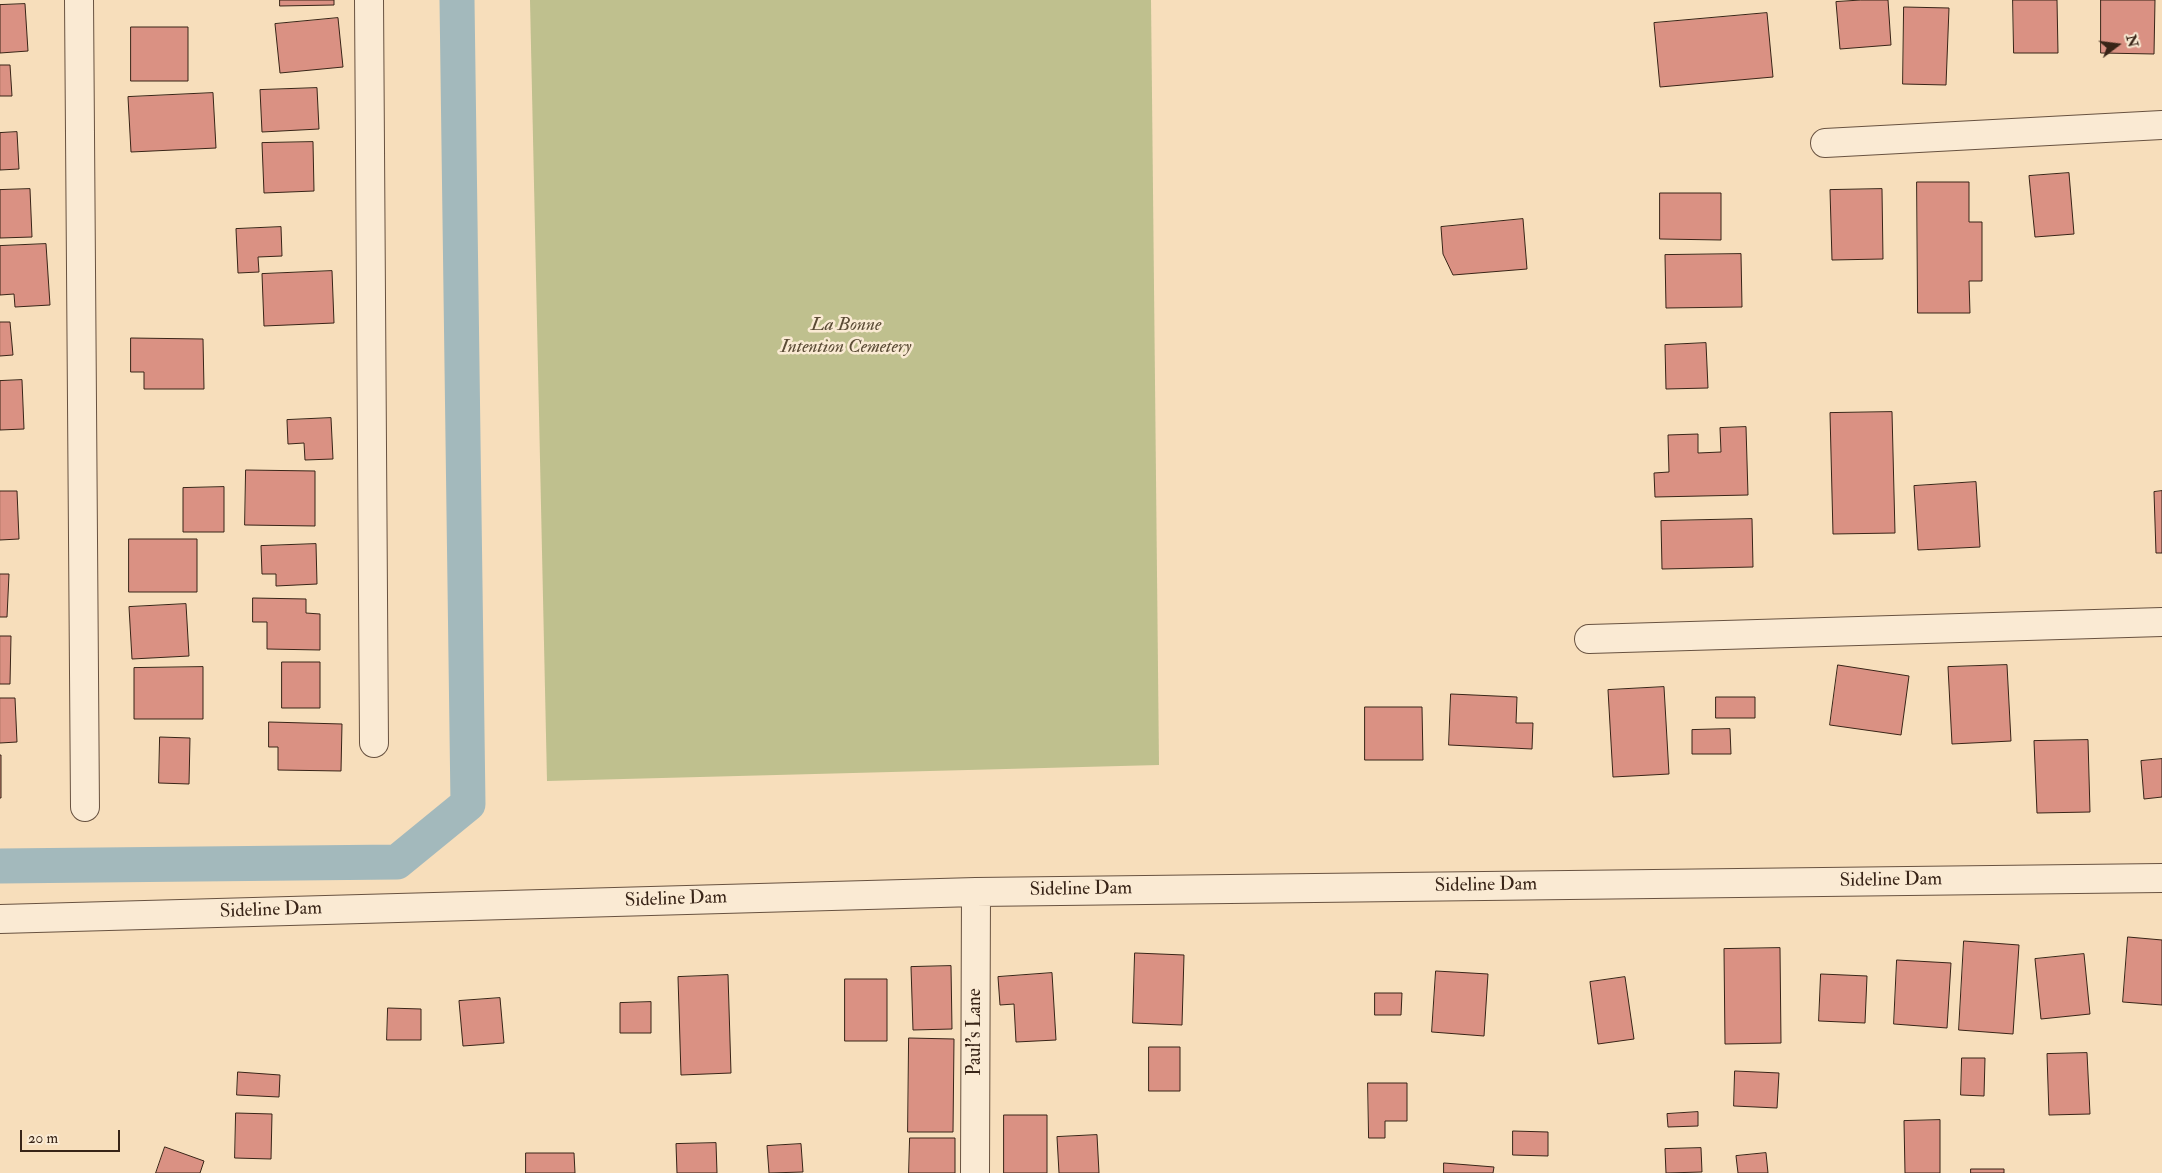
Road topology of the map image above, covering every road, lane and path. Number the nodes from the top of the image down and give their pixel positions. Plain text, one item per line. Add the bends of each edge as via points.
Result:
1 (78, 0) edge
2 (369, 0) edge
3 (2162, 125) edge
4 (1824, 143) dead end
5 (2162, 622) edge
6 (1588, 639) dead end
7 (374, 743) dead end
8 (85, 807) dead end
9 (2162, 878) edge
10 (976, 892) junction
11 (0, 919) edge
12 (975, 1173) edge

1 - 8 street
2 - 7 street
3 - 4 street
5 - 6 street
9 - 10 street, Sideline Dam
10 - 11 street, Sideline Dam
10 - 12 street, Paul's Lane

